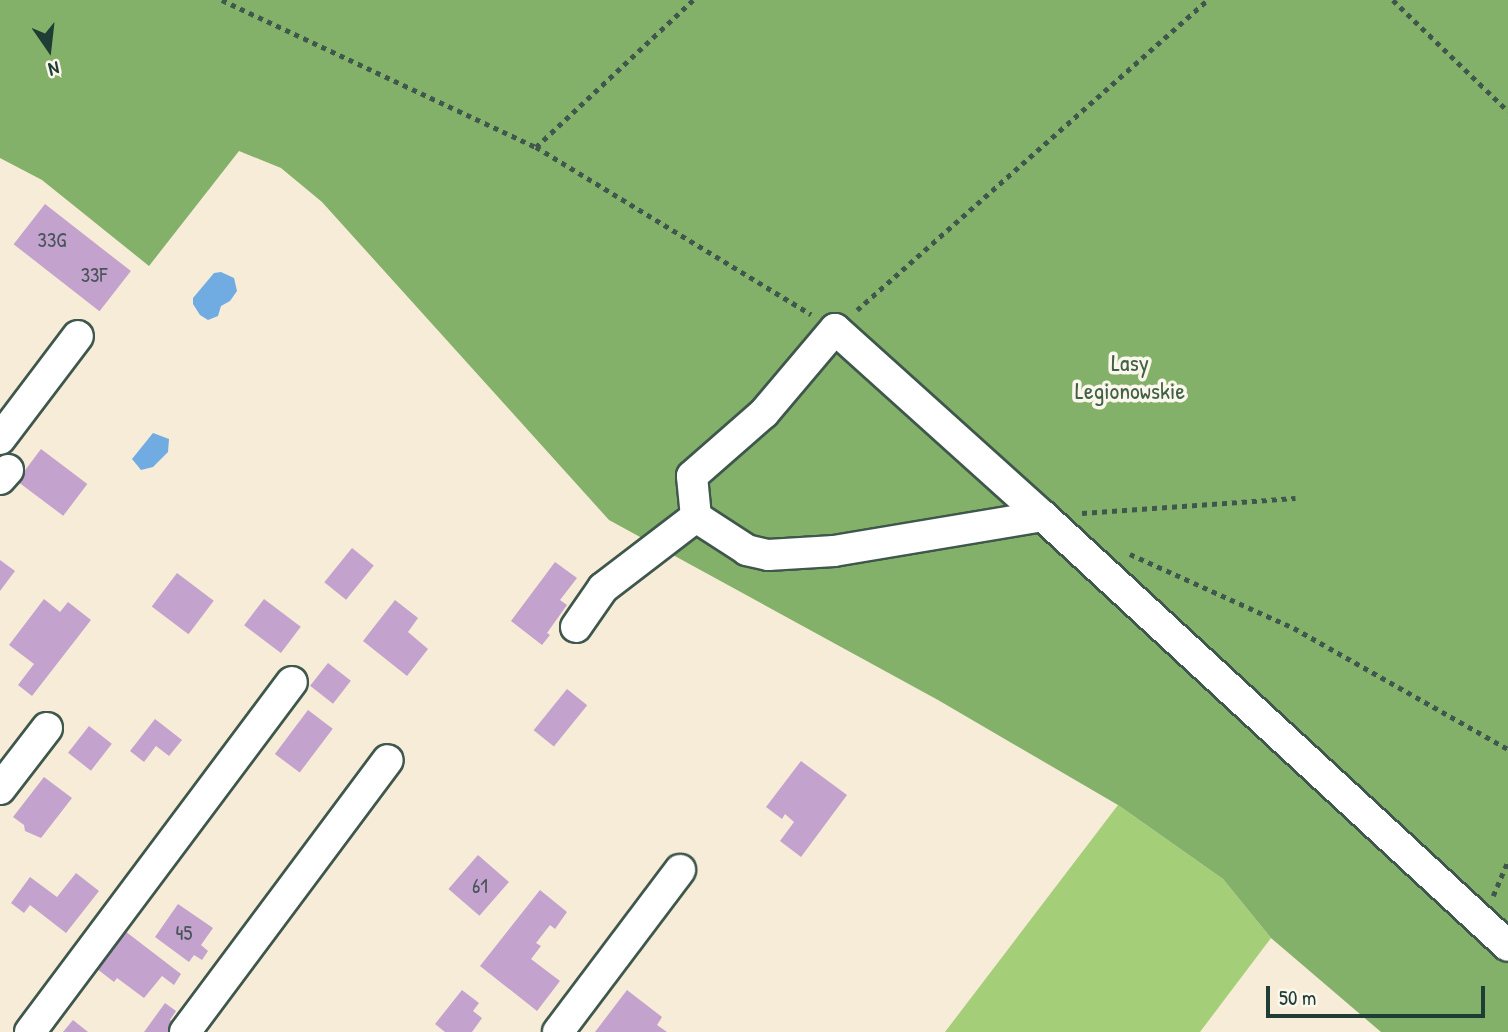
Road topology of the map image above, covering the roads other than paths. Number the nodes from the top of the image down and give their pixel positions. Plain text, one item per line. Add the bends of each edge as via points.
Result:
1 (78, 336) dead end
2 (0, 439) edge
3 (1042, 516) junction
4 (696, 517) junction
5 (576, 627) dead end
6 (292, 682) dead end
7 (47, 728) dead end
8 (388, 760) dead end
9 (0, 789) edge
10 (680, 870) dead end
11 (1508, 946) edge
12 (30, 1032) edge
13 (185, 1032) edge
14 (558, 1032) edge

1 - 2 lane
3 - 4 lane via 834,551 768,555 747,550
3 - 4 lane via 835,329 764,413 692,476
3 - 11 lane
4 - 5 lane via 603,589
6 - 12 lane
7 - 9 lane
8 - 13 lane
10 - 14 lane

